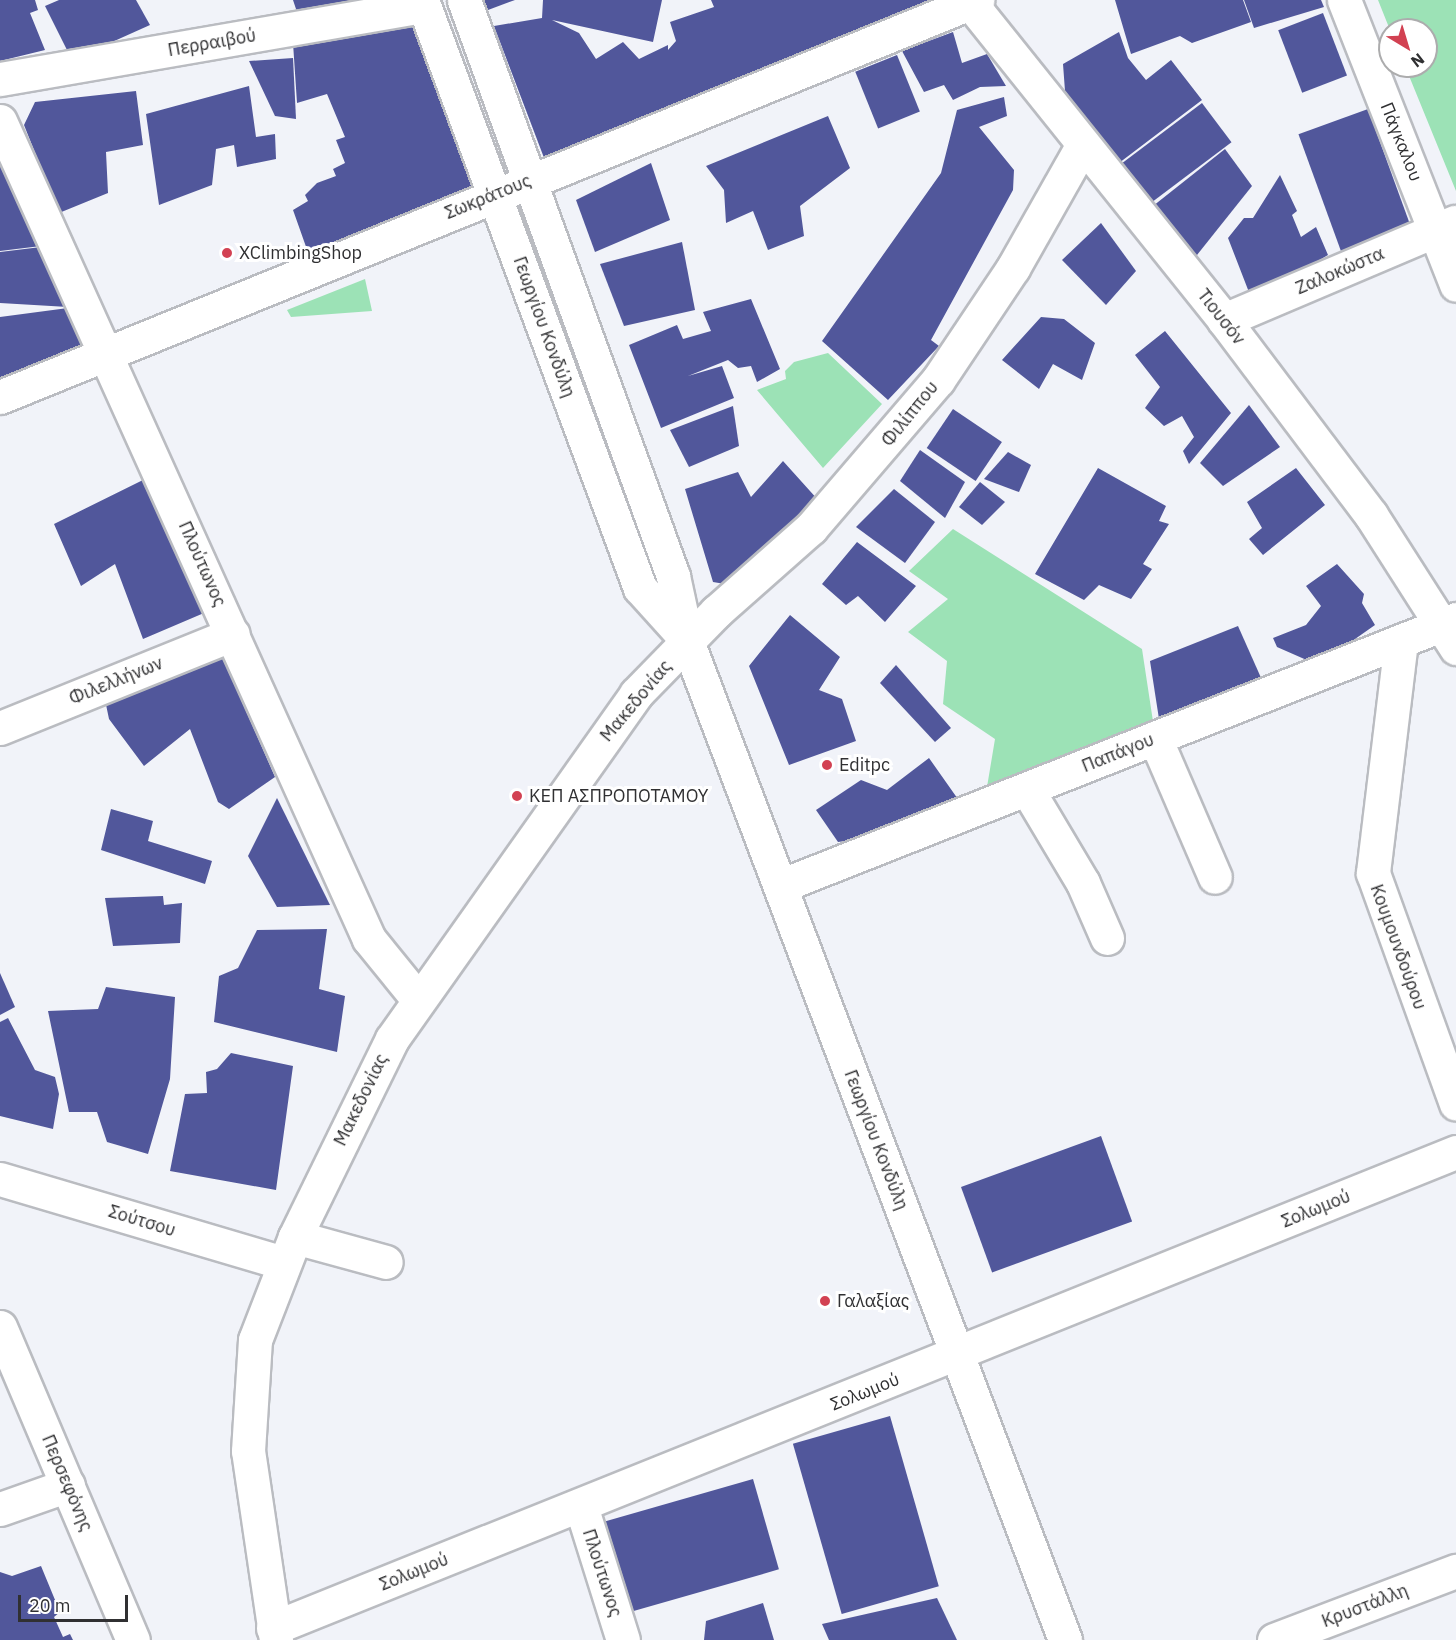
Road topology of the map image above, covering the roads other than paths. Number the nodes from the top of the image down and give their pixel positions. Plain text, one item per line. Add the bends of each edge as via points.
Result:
1 (464, 0) edge
2 (1344, 0) edge
3 (972, 1) edge
4 (423, 3) edge
5 (0, 79) edge
6 (0, 121) edge
7 (1082, 146) junction
8 (530, 180) junction
9 (495, 194) junction
10 (1446, 226) edge
11 (1456, 285) edge
12 (1224, 320) junction
13 (107, 353) junction
14 (0, 396) edge
15 (1451, 631) edge
16 (233, 634) junction
17 (687, 641) junction
18 (1401, 641) junction
19 (0, 728) edge
20 (1155, 738) junction
21 (1027, 789) junction
22 (1215, 877) dead end
23 (780, 886) junction
24 (1107, 938) dead end
25 (417, 998) junction
26 (1456, 1104) edge
27 (1456, 1152) edge
28 (0, 1179) edge
29 (289, 1250) junction
30 (386, 1262) dead end
31 (0, 1327) edge
32 (958, 1355) junction
33 (68, 1485) junction
34 (580, 1506) junction
35 (0, 1509) edge
36 (1456, 1571) edge
37 (275, 1634) edge
38 (133, 1640) edge
39 (623, 1640) edge
40 (1065, 1640) edge
41 (1274, 1640) edge

1 - 8 street, Γεωργίου Κονδύλη
2 - 10 street, Πάγκαλου
3 - 7 street, Τιουσόν
3 - 8 street, Σωκράτους
4 - 5 street, Περραιβού
4 - 9 street, Γεωργίου Κονδύλη
6 - 13 street, Πλούτωνος
7 - 12 street, Τιουσόν
7 - 17 street, Φιλίππου via 1013,268 938,380 811,528
8 - 9 street, Σωκράτους
8 - 17 street, Γεωργίου Κονδύλη via 674,576
9 - 13 street, Σωκράτους
9 - 17 street, Γεωργίου Κονδύλη via 640,588
10 - 11 street, Πάγκαλου
10 - 12 street, Ζαλοκώστα
12 - 15 street, Τιουσόν via 1390,540
13 - 14 street, Σωκράτους
13 - 16 street, Πλούτωνος
15 - 18 street, Παπάγου
16 - 19 street, Φιλελλήνων
16 - 25 street, Πλούτωνος via 369,939
17 - 23 street, Γεωργίου Κονδύλη
17 - 25 street, Μακεδονίας via 636,694
18 - 20 street, Παπάγου
18 - 26 street, Κουμουνδούρου via 1373,873
20 - 21 street, Παπάγου
20 - 22 street
21 - 23 street, Παπάγου
21 - 24 street via 1083,883
23 - 32 street, Γεωργίου Κονδύλη
25 - 29 street, Μακεδονίας
27 - 32 street, Σολωμού
28 - 29 street, Σούτσου
29 - 30 street, Σούτσου
29 - 37 street, Μακεδονίας via 257,1332 248,1411 250,1469
31 - 33 street, Περσεφόνης
32 - 34 street, Σολωμού
32 - 40 street, Γεωργίου Κονδύλη
33 - 35 street
33 - 38 street, Περσεφόνης
34 - 37 street, Σολωμού
34 - 39 street, Πλούτωνος
36 - 41 street, Κρυστάλλη

